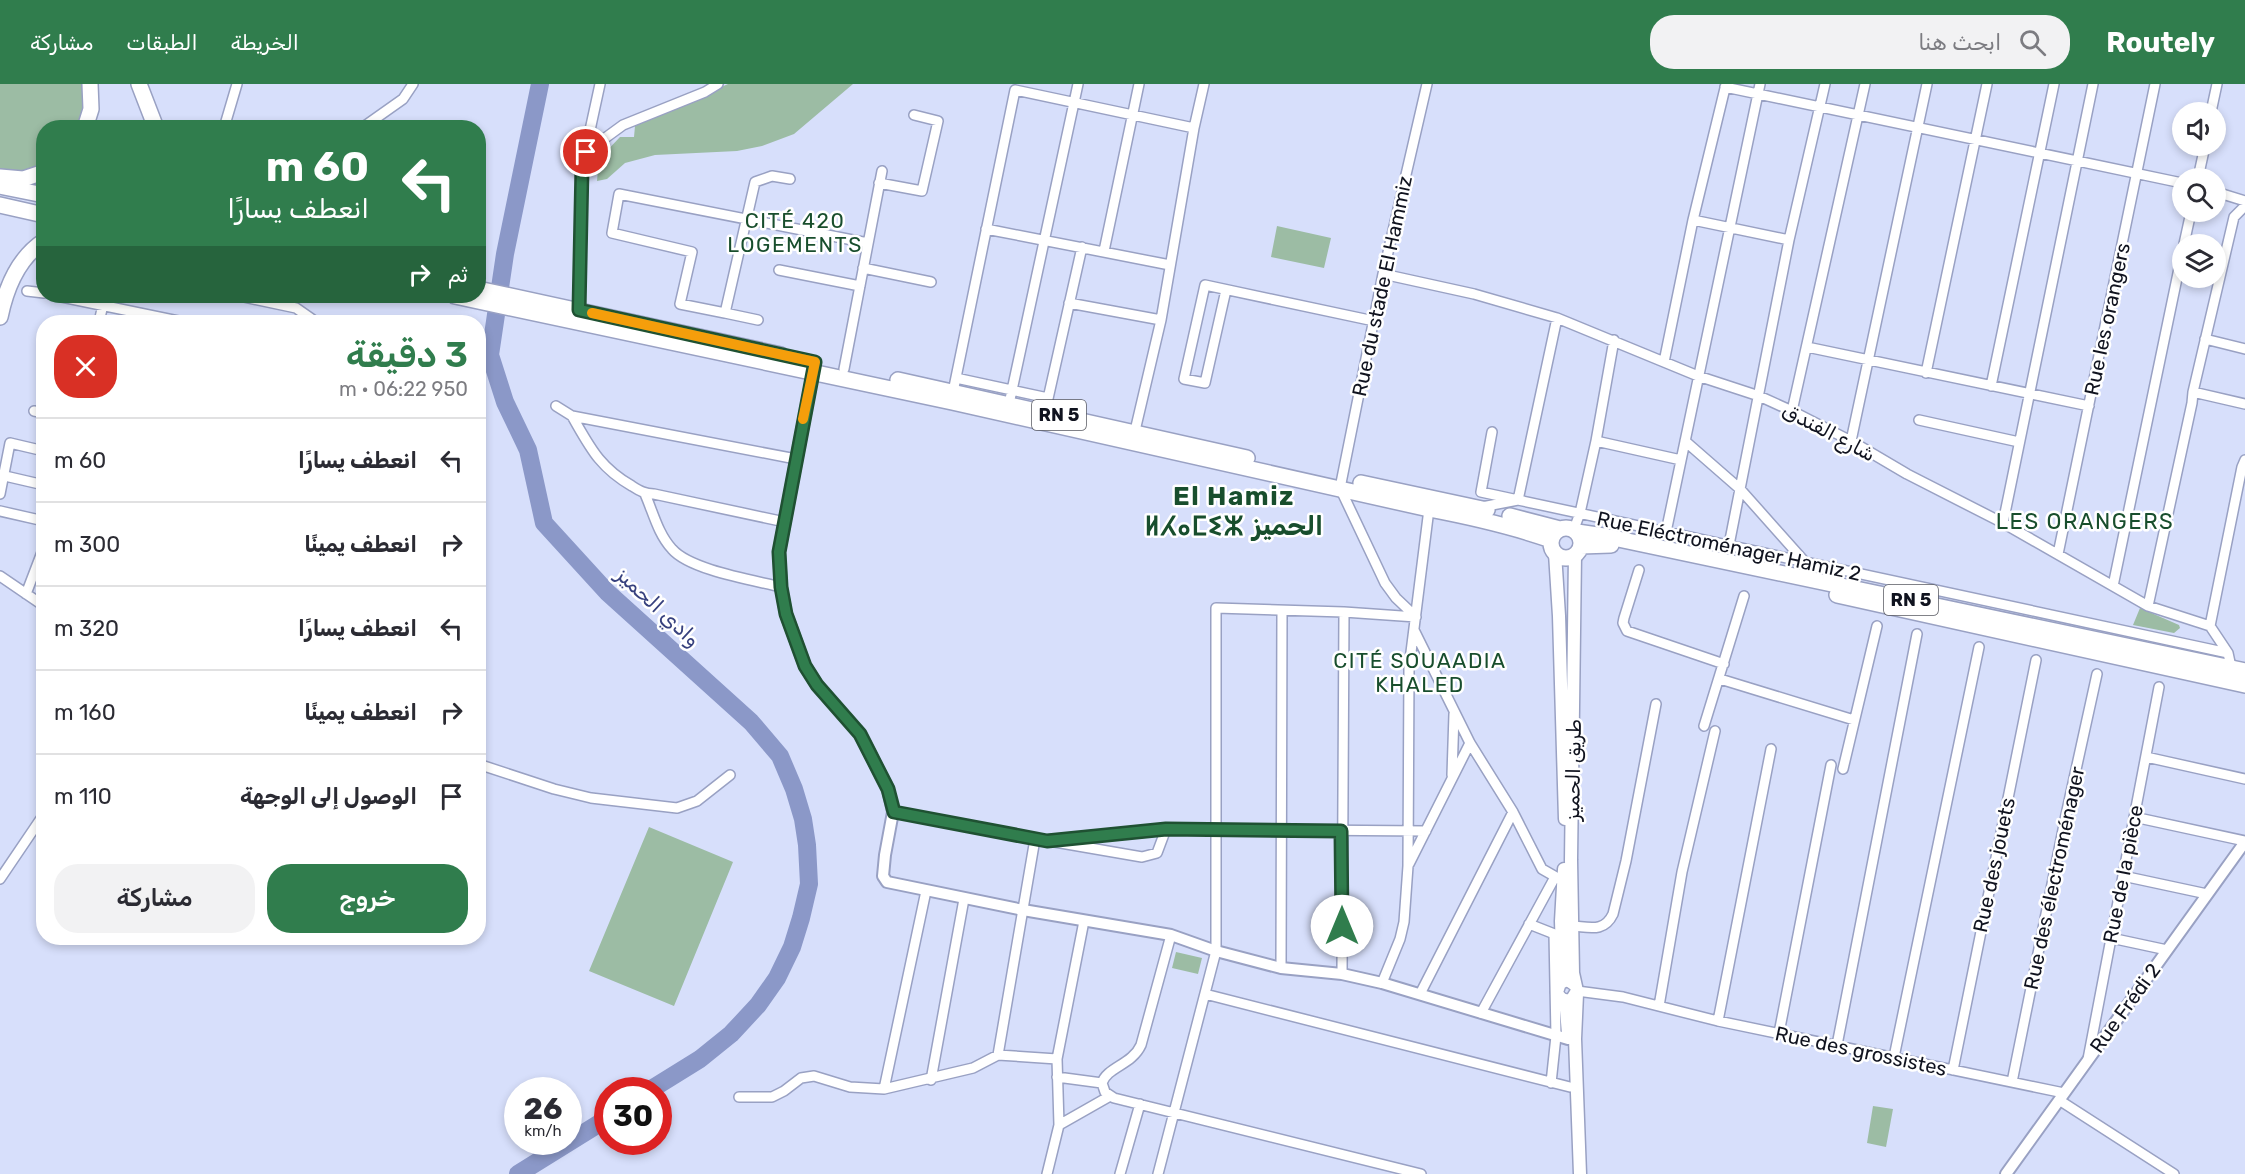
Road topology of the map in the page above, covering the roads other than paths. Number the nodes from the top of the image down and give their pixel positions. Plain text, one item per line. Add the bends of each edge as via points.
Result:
1 (90, 84) edge
2 (139, 84) edge
3 (237, 84) edge
4 (413, 84) edge
5 (600, 84) edge
6 (718, 84) edge
7 (1078, 84) edge
8 (1139, 84) edge
9 (1204, 84) edge
10 (1427, 84) edge
11 (1760, 84) edge
12 (1825, 84) edge
13 (1865, 84) edge
14 (1927, 84) edge
15 (1987, 84) edge
16 (2054, 84) edge
17 (2093, 84) edge
18 (2156, 84) edge
19 (2217, 84) edge
20 (1726, 86) edge
21 (1015, 87) edge
22 (1758, 94) junction
23 (2213, 102) edge
24 (1075, 103) junction
25 (1820, 107) junction
26 (1134, 114) junction
27 (914, 115) dead end
28 (1859, 115) junction
29 (88, 120) edge
30 (153, 120) edge
31 (226, 120) edge
32 (373, 120) edge
33 (1194, 128) junction
34 (1917, 128) junction
35 (1976, 140) junction
36 (586, 152) junction
37 (2039, 153) junction
38 (2077, 161) junction
39 (882, 171) dead end
40 (2137, 173) junction
41 (36, 174) edge
42 (0, 177) edge
43 (790, 178) dead end
44 (2172, 181) edge
45 (879, 183) junction
46 (0, 186) edge
47 (36, 193) edge
48 (2226, 195) edge
49 (2245, 201) edge
50 (0, 205) edge
51 (2245, 206) edge
52 (36, 212) edge
53 (746, 219) junction
54 (1693, 220) junction
55 (1730, 228) junction
56 (986, 229) junction
57 (1045, 240) junction
58 (1789, 240) junction
59 (868, 243) junction
60 (36, 246) edge
61 (1082, 247) junction
62 (1104, 251) junction
63 (1170, 265) junction
64 (863, 268) junction
65 (779, 270) dead end
66 (1383, 274) junction
67 (931, 282) dead end
68 (860, 286) junction
69 (2175, 288) edge
70 (1226, 290) junction
71 (27, 291) dead end
72 (486, 291) edge
73 (36, 292) edge
74 (486, 301) edge
75 (112, 303) edge
76 (272, 303) edge
77 (1069, 303) junction
78 (557, 311) junction
79 (725, 313) junction
80 (143, 315) edge
81 (306, 315) edge
82 (579, 316) junction
83 (0, 317) edge
84 (1557, 318) junction
85 (758, 320) dead end
86 (1161, 320) junction
87 (1374, 321) junction
88 (2205, 339) junction
89 (1614, 340) junction
90 (1807, 347) junction
91 (2245, 349) edge
92 (1867, 361) junction
93 (1664, 362) junction
94 (814, 367) junction
95 (844, 369) junction
96 (1926, 372) junction
97 (1698, 376) junction
98 (955, 385) junction
99 (1991, 386) junction
100 (2193, 392) junction
101 (2029, 394) junction
102 (1759, 396) junction
103 (1011, 397) junction
104 (2245, 404) edge
105 (1046, 405) junction
106 (556, 406) dead end
107 (2089, 406) junction
108 (1792, 411) junction
109 (572, 416) junction
110 (1919, 420) dead end
111 (1492, 432) dead end
112 (1134, 438) junction
113 (1596, 441) junction
114 (1685, 441) junction
115 (1851, 441) junction
116 (2019, 442) junction
117 (36, 449) edge
118 (796, 459) junction
119 (1681, 460) junction
120 (2245, 460) edge
121 (4, 476) junction
122 (36, 483) edge
123 (1340, 483) junction
124 (1740, 489) junction
125 (645, 494) junction
126 (0, 495) edge
127 (1518, 500) junction
128 (1477, 507) junction
129 (1429, 509) junction
130 (0, 511) edge
131 (1580, 513) junction
132 (36, 519) edge
133 (785, 522) junction
134 (2002, 523) junction
135 (1666, 532) junction
136 (1536, 534) junction
137 (1567, 545) junction
138 (1729, 545) junction
139 (2058, 554) junction
140 (1805, 562) junction
141 (36, 568) edge
142 (1639, 570) dead end
143 (0, 576) edge
144 (2114, 586) junction
145 (781, 587) junction
146 (26, 594) junction
147 (1744, 596) dead end
148 (36, 601) edge
149 (2148, 606) junction
150 (1282, 611) junction
151 (1344, 612) junction
152 (1416, 617) junction
153 (1877, 626) dead end
154 (2210, 627) junction
155 (1414, 630) junction
156 (1917, 634) dead end
157 (1979, 648) dead end
158 (2036, 660) dead end
159 (1724, 664) junction
160 (2234, 664) edge
161 (2097, 674) dead end
162 (1720, 679) junction
163 (2245, 685) edge
164 (2159, 687) dead end
165 (1656, 704) dead end
166 (1454, 711) junction
167 (1854, 720) junction
168 (1704, 726) dead end
169 (1715, 731) dead end
170 (1470, 743) junction
171 (1771, 749) dead end
172 (2146, 757) junction
173 (1831, 765) dead end
174 (486, 767) edge
175 (1843, 769) dead end
176 (730, 775) dead end
177 (1452, 778) junction
178 (2245, 779) edge
179 (894, 812) junction
180 (1513, 812) junction
181 (2134, 817) junction
182 (36, 826) edge
183 (1166, 829) junction
184 (1216, 831) junction
185 (1281, 831) junction
186 (1341, 831) junction
187 (1407, 831) junction
188 (1426, 831) junction
189 (1035, 839) junction
190 (1047, 841) junction
191 (2245, 842) edge
192 (1408, 866) junction
193 (2123, 876) junction
194 (0, 879) edge
195 (1559, 879) junction
196 (926, 891) junction
197 (2207, 894) junction
198 (964, 898) junction
199 (1023, 910) junction
200 (1084, 921) junction
201 (1529, 924) junction
202 (1572, 926) junction
203 (1171, 935) junction
204 (1558, 936) junction
205 (2110, 938) junction
206 (2167, 950) junction
207 (1216, 951) junction
208 (1281, 968) junction
209 (1342, 974) junction
210 (1563, 981) junction
211 (1382, 983) junction
212 (1576, 990) junction
213 (1205, 994) junction
214 (1420, 994) junction
215 (1562, 999) junction
216 (1659, 1006) junction
217 (1481, 1013) junction
218 (1718, 1021) junction
219 (1779, 1033) junction
220 (1556, 1036) junction
221 (1568, 1039) junction
222 (1838, 1045) junction
223 (998, 1055) junction
224 (1894, 1057) junction
225 (1057, 1059) junction
226 (2087, 1060) junction
227 (1953, 1070) junction
228 (1057, 1077) junction
229 (931, 1080) junction
230 (2012, 1082) junction
231 (1102, 1083) junction
232 (1551, 1083) junction
233 (1570, 1087) junction
234 (884, 1089) junction
235 (1110, 1096) junction
236 (739, 1097) dead end
237 (2061, 1097) junction
238 (1140, 1104) junction
239 (1173, 1113) junction
240 (1059, 1125) junction
241 (1047, 1174) edge
242 (1120, 1174) edge
243 (1158, 1174) edge
244 (1420, 1174) edge
245 (1574, 1174) edge
246 (1580, 1174) edge
247 (2006, 1174) edge
248 (2174, 1174) edge

1 - 29 highway
2 - 30 highway
3 - 31 street
4 - 32 street via 403,99
5 - 36 street
6 - 36 street via 623,125
7 - 24 street
8 - 26 street
9 - 33 street
10 - 66 street, Rue du stade El Hammiz
11 - 22 street
12 - 25 street
13 - 28 street
14 - 34 street
15 - 35 street
16 - 37 street
17 - 38 street
18 - 40 street, Rue les orangers
19 - 23 street
20 - 22 street
20 - 54 street
21 - 24 street
21 - 56 street
22 - 25 street
22 - 55 street
24 - 26 street
24 - 57 street
25 - 28 street
25 - 58 street
26 - 33 street
26 - 62 street
27 - 45 street via 938,121 922,191
28 - 34 street
28 - 90 street
33 - 63 street
34 - 35 street
34 - 92 street
35 - 37 street
35 - 96 street
36 - 82 street via 582,167
37 - 38 street
37 - 99 street
38 - 40 street
38 - 101 street
39 - 45 street
40 - 44 street
40 - 107 street, Rue les orangers
41 - 42 highway
43 - 53 street via 772,176 755,182
45 - 59 street
46 - 47 highway
48 - 49 street
50 - 52 highway
51 - 88 street via 2234,218
53 - 59 street
53 - 79 street
53 - 79 street via 619,194 612,233 692,252 680,304
54 - 55 street
54 - 93 street
55 - 58 street
55 - 97 street
56 - 57 street
56 - 98 street
57 - 61 street
57 - 103 street
58 - 102 street
59 - 64 street
60 - 83 highway via 5,294
61 - 62 street
61 - 77 street
62 - 63 street
63 - 86 street
64 - 67 street
64 - 68 street
65 - 68 street
66 - 84 street, شارع الفندق
66 - 87 street, Rue du stade El Hammiz
68 - 95 street
69 - 144 street
70 - 70 street via 1205,383 1184,379 1205,285
70 - 87 street
71 - 73 street
72 - 78 highway, RN 5
74 - 78 highway, RN 5
75 - 80 street
76 - 81 street via 296,308
77 - 86 street
77 - 105 street
78 - 82 highway, RN 5
79 - 85 street
82 - 94 highway, RN 5
84 - 89 street, شارع الفندق
84 - 127 street
86 - 112 street
87 - 123 street, Rue du stade El Hammiz
88 - 91 street
88 - 100 street
89 - 93 street, شارع الفندق
89 - 113 street
90 - 92 street
90 - 108 street
92 - 96 street
92 - 115 street
93 - 97 street, شارع الفندق
94 - 95 highway, RN 5
94 - 112 highway, RN 5
94 - 118 street
95 - 98 highway, RN 5
96 - 99 street
97 - 102 street, شارع الفندق
97 - 114 street
98 - 103 highway, RN 5
99 - 101 street
100 - 104 street
100 - 149 street
101 - 107 street
101 - 116 street
102 - 108 street, شارع الفندق
102 - 124 street
103 - 105 highway, RN 5
105 - 112 highway, RN 5
106 - 109 street
107 - 139 street, Rue les orangers
108 - 115 street, شارع الفندق
109 - 118 street
109 - 125 street via 598,459 618,478
110 - 116 street
111 - 127 street via 1481,492
112 - 123 highway, RN 5
113 - 119 street
113 - 131 street
114 - 119 street
114 - 124 street
115 - 134 street, شارع الفندق
116 - 134 street
117 - 121 street via 10,443
118 - 133 street
119 - 135 street
120 - 154 street
121 - 122 street
121 - 126 street
123 - 128 highway, RN 5
123 - 129 highway, RN 5
123 - 152 street via 1384,583
124 - 138 street
124 - 140 street
125 - 133 street
125 - 145 street via 672,550 693,564
127 - 128 street, Rue Eléctroménager Hamiz 2
127 - 131 street, Rue Eléctroménager Hamiz 2
128 - 137 highway, RN 5
129 - 136 highway, RN 5
129 - 152 street
130 - 132 street
131 - 135 street, Rue Eléctroménager Hamiz 2
131 - 137 street
133 - 145 street via 779,552
134 - 139 street, شارع الفندق
135 - 138 street, Rue Eléctroménager Hamiz 2
136 - 137 highway
136 - 137 highway, RN 5
137 - 160 highway, RN 5 via 1604,536
137 - 163 highway, RN 5 via 1620,547
137 - 195 main road, طريق الحميز via 1565,832
137 - 202 main road, طريق الحميز via 1574,748
138 - 140 street, Rue Eléctroménager Hamiz 2
139 - 144 street, شارع الفندق
140 - 160 street, Rue Eléctroménager Hamiz 2
141 - 146 street
142 - 159 street via 1623,623 1628,631
143 - 146 street
144 - 149 street, شارع الفندق
145 - 179 street via 786,614 805,666 860,734 888,789
146 - 148 street
147 - 159 street
149 - 154 street, شارع الفندق
150 - 151 street
150 - 184 street via 1216,608
150 - 185 street
151 - 152 street
151 - 186 street
152 - 155 street
153 - 167 street
154 - 160 street
155 - 166 street
155 - 187 street via 1408,676
156 - 222 street
157 - 224 street
158 - 227 street, Rue des jouets
159 - 162 street
161 - 230 street, Rue des électroménager
162 - 167 street
162 - 168 street
164 - 172 street, Rue de la pièce
165 - 202 street via 1626,861 1610,922 1597,929
166 - 170 street
166 - 177 street
167 - 175 street
169 - 216 street via 1682,872
170 - 177 street
170 - 180 street
171 - 218 street
172 - 178 street
172 - 181 street, Rue de la pièce
173 - 219 street
174 - 176 street via 591,798 677,808 697,801
177 - 188 street
179 - 189 street
179 - 196 street via 884,880
180 - 195 street via 1542,869
180 - 214 street
181 - 191 street
181 - 193 street, Rue de la pièce
182 - 194 street
183 - 184 street
183 - 190 street
183 - 190 street via 1157,853 1142,857
184 - 185 street
184 - 207 street
185 - 186 street
185 - 208 street
186 - 187 street
186 - 209 street
187 - 188 street
187 - 192 street
188 - 192 street
189 - 190 street
189 - 199 street
191 - 197 street, Rue Frédi 2
192 - 211 street via 1404,922
193 - 197 street
193 - 205 street, Rue de la pièce
195 - 201 street
195 - 204 main road, طريق الحميز
196 - 198 street
196 - 234 street
197 - 206 street, Rue Frédi 2
198 - 199 street
198 - 229 street
199 - 200 street
199 - 223 street
200 - 203 street
200 - 225 street
201 - 204 street
201 - 217 street
202 - 212 main road, طريق الحميز
203 - 207 street
203 - 231 street via 1141,1045 1131,1060 1106,1075
204 - 210 main road, طريق الحميز
204 - 220 street
205 - 206 street
205 - 226 street, Rue de la pièce
206 - 226 street, Rue Frédi 2
207 - 208 street
207 - 213 street
208 - 209 street
209 - 211 street
210 - 212 main road via 1571,981
210 - 215 main road via 1557,992
211 - 214 street
212 - 215 main road via 1572,999
212 - 216 street, Rue des grossistes
212 - 246 main road, طريق الحميز
213 - 232 street
213 - 239 street
214 - 217 street
215 - 221 main road
216 - 218 street, Rue des grossistes
217 - 220 street
218 - 219 street, Rue des grossistes
219 - 222 street, Rue des grossistes
220 - 221 street
220 - 232 street
221 - 233 main road
222 - 224 street, Rue des grossistes
223 - 225 street
223 - 229 street via 973,1068
224 - 227 street, Rue des grossistes
225 - 228 street
226 - 237 street, Rue Frédi 2
227 - 230 street, Rue des grossistes
228 - 231 street
228 - 240 street
229 - 234 street
230 - 237 street, Rue des grossistes
231 - 235 street
232 - 233 street
233 - 245 main road
234 - 236 street via 850,1087 814,1076 801,1078 772,1097
235 - 238 street
235 - 240 street
237 - 247 street, Rue Frédi 2
237 - 248 street
238 - 239 street
238 - 242 street
239 - 243 street
239 - 244 street
240 - 241 street

